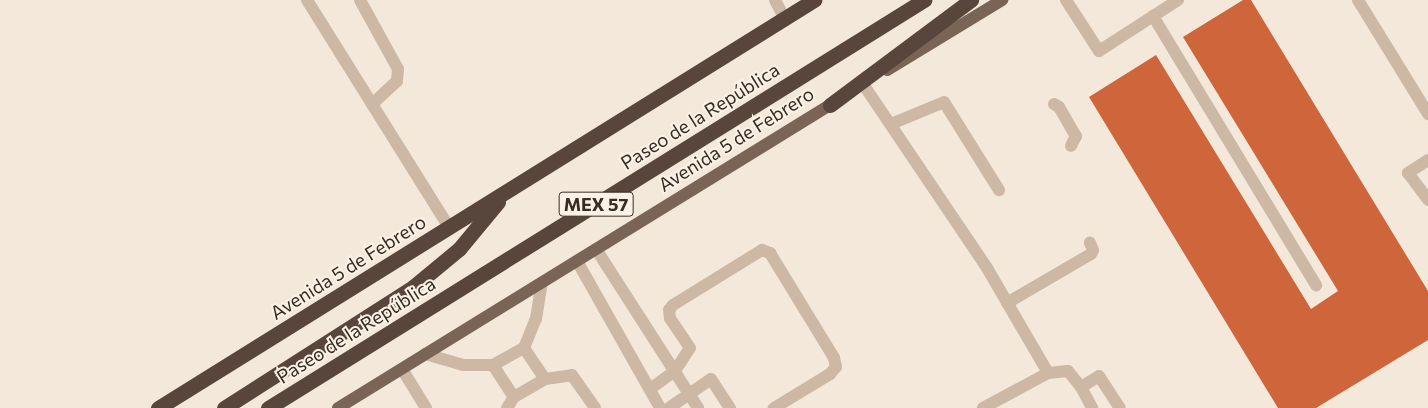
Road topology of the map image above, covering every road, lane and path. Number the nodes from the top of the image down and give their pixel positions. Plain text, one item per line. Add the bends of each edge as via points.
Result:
1 (307, 0) edge
2 (360, 0) edge
3 (775, 0) edge
4 (924, 0) edge
5 (971, 0) edge
6 (1002, 0) edge
7 (1066, 0) edge
8 (1178, 0) edge
9 (1358, 0) edge
10 (812, 1) edge
11 (1153, 16) junction
12 (784, 18) junction
13 (863, 84) junction
14 (372, 104) junction
15 (1054, 104) dead end
16 (830, 105) junction
17 (1428, 114) edge
18 (891, 124) junction
19 (1071, 146) dead end
20 (1428, 160) edge
21 (999, 190) dead end
22 (506, 191) junction
23 (1428, 200) edge
24 (449, 228) junction
25 (1090, 243) dead end
26 (596, 249) junction
27 (577, 261) junction
28 (542, 282) junction
29 (1316, 286) dead end
30 (1007, 303) junction
31 (524, 348) junction
32 (426, 354) junction
33 (493, 365) junction
34 (402, 368) junction
35 (675, 371) junction
36 (1048, 373) junction
37 (545, 379) junction
38 (1081, 387) junction
39 (650, 389) junction
40 (690, 393) junction
41 (511, 402) edge
42 (158, 408) edge
43 (224, 408) edge
44 (268, 408) edge
45 (338, 408) edge
46 (426, 408) edge
47 (595, 408) edge
48 (660, 408) edge
49 (669, 408) edge
50 (698, 408) edge
51 (730, 408) edge
52 (774, 408) edge
53 (983, 408) edge
54 (1092, 408) edge
55 (1120, 408) edge

1 - 14 street
2 - 14 street via 398,69 397,81
3 - 12 street
4 - 44 highway, Paseo de la República / MEX 57
5 - 16 highway
6 - 13 main road, Avenida 5 de Febrero
7 - 11 street via 1099,51
8 - 11 street
9 - 17 street
10 - 12 highway, Avenida 5 de Febrero / MEX 57
11 - 29 street
12 - 22 highway, Avenida 5 de Febrero / MEX 57
13 - 16 main road, Avenida 5 de Febrero
13 - 18 street
14 - 24 street
15 - 19 street via 1076,136
16 - 26 main road, Avenida 5 de Febrero
18 - 21 street via 944,102
18 - 30 street
20 - 23 street via 1408,173
22 - 24 highway, Avenida 5 de Febrero / MEX 57
22 - 43 highway via 459,249 413,288
24 - 42 highway, Avenida 5 de Febrero / MEX 57
25 - 30 street via 1091,254
26 - 27 main road, Avenida 5 de Febrero
26 - 35 street
27 - 28 main road, Avenida 5 de Febrero
27 - 39 street
28 - 31 street via 536,319
28 - 32 main road, Avenida 5 de Febrero
30 - 36 street
31 - 33 street
31 - 37 street
32 - 33 street via 463,365
32 - 34 main road, Avenida 5 de Febrero
33 - 41 street
34 - 45 main road, Avenida 5 de Febrero
34 - 46 street
35 - 39 street
35 - 40 street
35 - 52 street via 690,348 670,318 669,310 762,250 770,253 834,358 836,367 830,374
36 - 38 street via 1068,371
36 - 53 street
37 - 41 street
37 - 47 street via 572,375
38 - 54 street
38 - 55 street via 1099,376
39 - 48 street
40 - 49 street
40 - 50 street
40 - 51 street via 711,379

